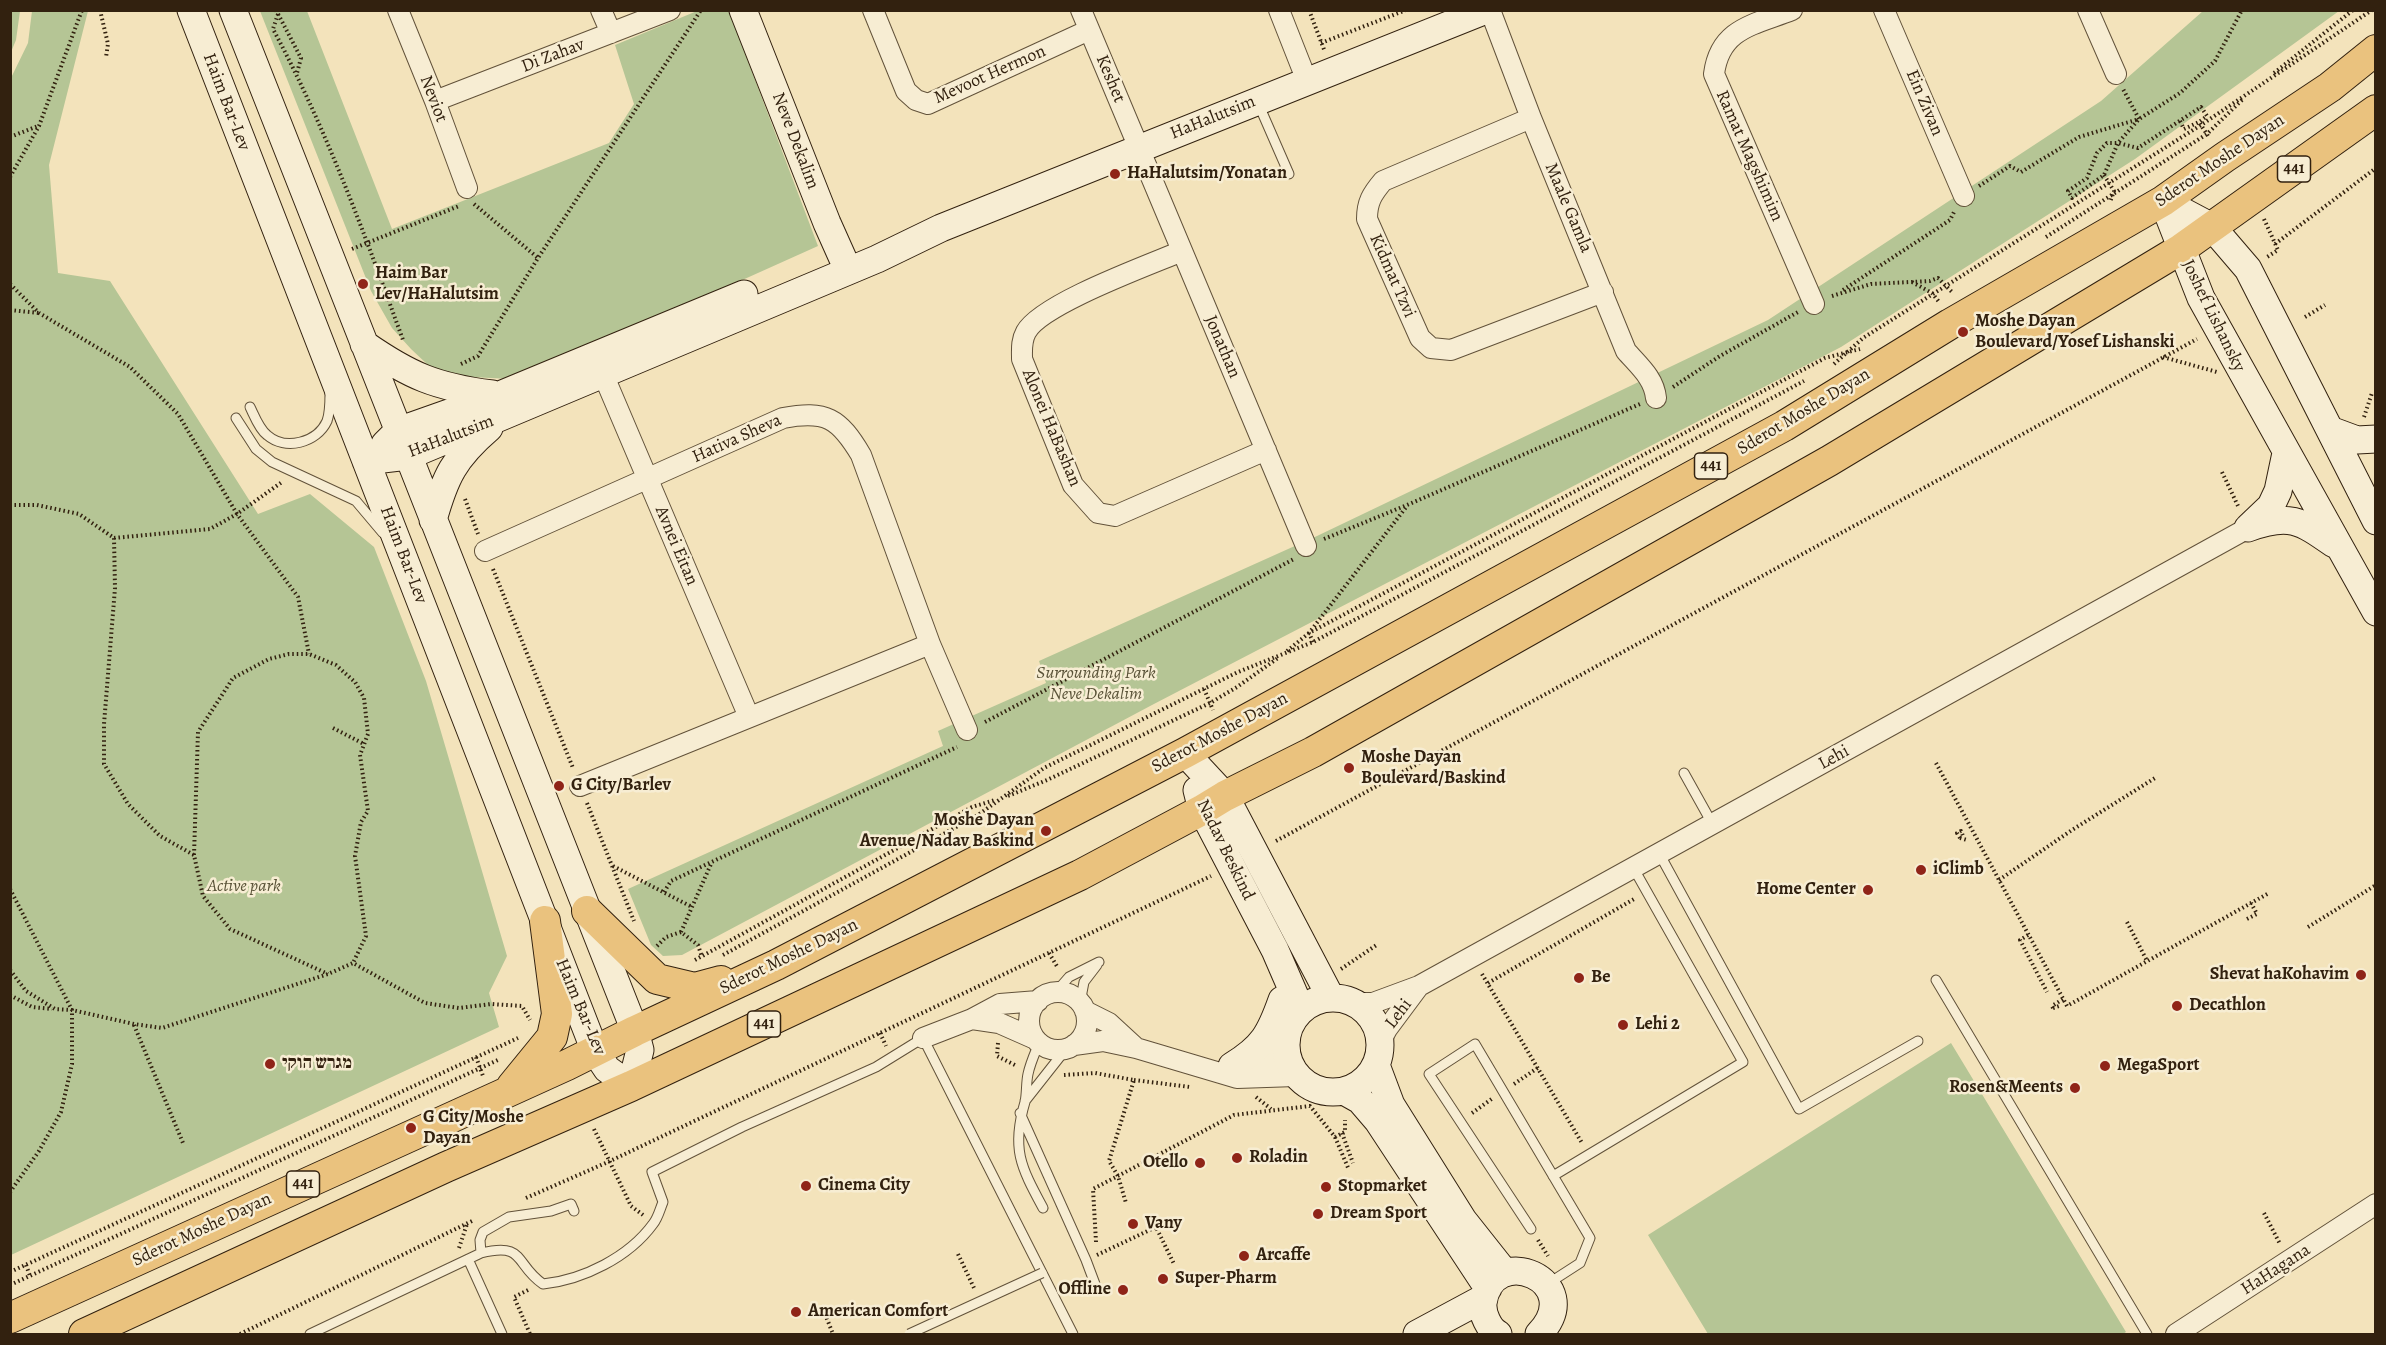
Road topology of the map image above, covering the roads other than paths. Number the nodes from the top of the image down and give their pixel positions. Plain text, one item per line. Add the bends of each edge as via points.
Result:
1 (191, 10) edge
2 (233, 10) edge
3 (398, 10) edge
4 (601, 10) edge
5 (670, 10) edge
6 (743, 10) edge
7 (873, 10) edge
8 (1081, 10) edge
9 (1279, 10) edge
10 (1486, 10) edge
11 (1490, 10) edge
12 (1792, 10) edge
13 (1884, 10) edge
14 (2088, 10) edge
15 (1089, 30) junction
16 (610, 33) junction
17 (2376, 50) edge
18 (2116, 74) road end
19 (1307, 81) junction
20 (1258, 100) junction
21 (435, 101) junction
22 (2376, 110) edge
23 (1531, 118) junction
24 (1139, 148) junction
25 (1289, 174) dead end
26 (469, 195) road end
27 (1964, 196) dead end
28 (2163, 201) junction
29 (2212, 227) junction
30 (2181, 249) junction
31 (1182, 251) junction
32 (845, 263) junction
33 (1603, 292) junction
34 (1814, 304) dead end
35 (311, 321) junction
36 (364, 344) junction
37 (603, 374) junction
38 (1656, 392) dead end
39 (250, 407) dead end
40 (499, 407) junction
41 (236, 418) dead end
42 (2330, 430) junction
43 (2376, 439) edge
44 (403, 444) junction
45 (1266, 450) junction
46 (2286, 453) junction
47 (366, 461) junction
48 (648, 479) junction
49 (2376, 480) edge
50 (2374, 519) edge
51 (433, 520) junction
52 (2248, 528) junction
53 (1305, 543) dead end
54 (2339, 548) junction
55 (485, 551) road end
56 (410, 575) junction
57 (2376, 612) edge
58 (930, 644) junction
59 (749, 717) junction
60 (965, 725) dead end
61 (1185, 753) junction
62 (1684, 773) dead end
63 (580, 786) road end
64 (1213, 803) junction
65 (1713, 825) junction
66 (1659, 855) junction
67 (1634, 869) junction
68 (587, 911) junction
69 (545, 921) junction
70 (1278, 958) junction
71 (776, 965) junction
72 (1936, 980) dead end
73 (1419, 986) junction
74 (1046, 997) junction
75 (1342, 1000) junction
76 (1083, 1007) junction
77 (1301, 1010) junction
78 (972, 1019) junction
79 (635, 1031) junction
80 (923, 1038) junction
81 (1036, 1041) junction
82 (1918, 1041) dead end
83 (1070, 1047) junction
84 (1136, 1048) junction
85 (1285, 1048) junction
86 (595, 1051) junction
87 (1378, 1053) junction
88 (1188, 1063) junction
89 (1232, 1066) junction
90 (1288, 1077) junction
91 (631, 1086) junction
92 (509, 1090) junction
93 (1025, 1101) junction
94 (1339, 1103) junction
95 (1020, 1113) junction
96 (1553, 1176) junction
97 (2376, 1204) edge
98 (1043, 1208) dead end
99 (574, 1211) dead end
100 (1531, 1229) road end
101 (481, 1253) junction
102 (468, 1259) junction
103 (1042, 1273) junction
104 (1553, 1280) junction
105 (1095, 1284) dead end
106 (1492, 1286) junction
107 (10, 1318) edge
108 (1492, 1333) edge
109 (84, 1335) edge
110 (310, 1335) edge
111 (502, 1335) edge
112 (909, 1335) edge
113 (1073, 1335) edge
114 (1417, 1335) edge
115 (1539, 1335) edge
116 (2147, 1335) edge
117 (2176, 1335) edge

1 - 35 street, Haim Bar-Lev
2 - 36 street
3 - 21 street, Neviot
4 - 16 street
5 - 16 street, Di Zahav
6 - 32 street, Neve Dekalim
7 - 15 street, Mevoot Hermon via 906,91 928,104
8 - 15 street, Keshet
9 - 19 street
10 - 19 street, HaHalutsim
11 - 23 street, Maale Gamla
12 - 34 street, Ramat Magshimim via 1738,31 1724,42 1716,57 1714,74
13 - 27 street, Ein Zivan
14 - 18 street
15 - 24 street, Keshet
16 - 21 street, Di Zahav
17 - 28 main road, Sderot Moshe Dayan / 441 via 2330,87
19 - 20 street, HaHalutsim
20 - 24 street, HaHalutsim
20 - 25 lane
21 - 26 street, Neviot
22 - 29 main road, 441
23 - 33 street, Maale Gamla
23 - 33 street, Kidmat Tzvi via 1383,181 1367,204 1366,219 1420,338 1431,348 1451,350
24 - 31 street, Jonathan
24 - 32 street, HaHalutsim
28 - 29 street
28 - 30 street, Joshef Lishansky
28 - 61 main road, Sderot Moshe Dayan / 441 via 1784,426
29 - 30 main road, 441
29 - 42 street via 2248,269
30 - 46 street, Joshef Lishansky via 2200,298
30 - 64 main road, 441 via 1830,461 1313,752
31 - 45 street, Jonathan
31 - 45 street, Alonei HaBashan via 1052,308 1026,331 1021,343 1022,359 1073,485 1098,513 1115,516
32 - 37 street, HaHalutsim
32 - 40 street, HaHalutsim via 801,271
33 - 38 street, Maale Gamla via 1626,351 1650,377
35 - 39 lane via 330,393 327,420 317,434 302,442 280,444 265,434
35 - 47 street, Haim Bar-Lev
36 - 40 street via 423,379
36 - 44 street
37 - 40 street, HaHalutsim
37 - 48 street, Avnei Eitan
40 - 44 street, HaHalutsim
40 - 51 street via 443,484
41 - 56 lane via 256,449 272,462 356,501 386,536
42 - 43 street via 2357,440
42 - 50 street
44 - 47 street, HaHalutsim
44 - 51 street
45 - 53 street, Jonathan
46 - 52 street via 2271,506
46 - 54 street, Joshef Lishansky
47 - 56 street, Haim Bar-Lev
48 - 55 street, Hativa Sheva
48 - 58 street, Hativa Sheva via 783,418 807,413 839,424 861,455
48 - 59 street, Avnei Eitan
49 - 50 street
51 - 68 street
52 - 54 street via 2271,520 2292,520 2312,528
52 - 65 street, Lehi
54 - 57 street, Joshef Lishansky
56 - 69 street, Haim Bar-Lev
58 - 59 street
58 - 60 street, Hativa Sheva
59 - 63 street
61 - 64 street, Nadav Beskind
61 - 71 main road, Sderot Moshe Dayan / 441
62 - 65 lane
64 - 70 street, Nadav Beskind via 1231,867
64 - 75 street, Nadav Beskind
64 - 91 main road, 441 via 1080,875
65 - 66 street, Lehi
66 - 67 street, Lehi
66 - 82 lane via 1799,1109
67 - 73 street, Lehi
67 - 96 lane via 1743,1062
68 - 71 main road via 660,967 695,988
68 - 79 street
69 - 86 street, Haim Bar-Lev
69 - 92 main road via 557,1014 546,1034 552,1037
70 - 77 street, Nadav Beskind
70 - 89 street via 1284,994 1274,1024 1262,1044
71 - 79 main road, Sderot Moshe Dayan / 441
72 - 116 lane
73 - 75 street, Lehi via 1373,1003
73 - 87 street, Lehi via 1387,1029
74 - 76 street via 1064,993
74 - 76 lane via 1069,977 1099,962 1084,982
74 - 78 street via 1000,1005
74 - 81 street via 1032,1008 1029,1018
75 - 77 street via 1316,1000
75 - 87 street via 1361,1006 1372,1018 1379,1033
76 - 83 street via 1085,1030
76 - 84 street via 1109,1023
77 - 85 street via 1287,1033
78 - 80 street
78 - 81 street via 999,1023
79 - 86 main road, Sderot Moshe Dayan / 441
79 - 91 street via 640,1050
80 - 101 lane via 876,1067 652,1172 663,1202 654,1222 628,1250 583,1275 543,1284 512,1251 500,1248
80 - 103 lane
81 - 83 street via 1056,1050
81 - 93 lane
83 - 84 street via 1102,1041
83 - 93 lane
84 - 88 street
85 - 89 street via 1274,1061
85 - 90 street
86 - 91 street, Haim Bar-Lev via 607,1069
86 - 92 main road, Sderot Moshe Dayan / 441
87 - 94 street via 1367,1078
87 - 106 street via 1391,1105 1470,1229
88 - 89 street
88 - 90 street via 1237,1078
90 - 94 street
91 - 109 main road, 441
92 - 107 main road, Sderot Moshe Dayan / 441
93 - 95 lane
94 - 106 street via 1360,1100
95 - 98 lane via 1017,1147 1025,1174
95 - 105 lane
96 - 100 lane via 1475,1044 1429,1074
96 - 104 lane via 1590,1238 1580,1263
97 - 117 street, HaHagana
99 - 101 lane via 571,1204 509,1217 483,1232
101 - 102 lane
102 - 110 lane
102 - 111 lane
103 - 112 lane, bridge
103 - 113 lane
104 - 106 street via 1517,1270
104 - 115 street via 1551,1318
106 - 108 street via 1483,1307
106 - 114 street

